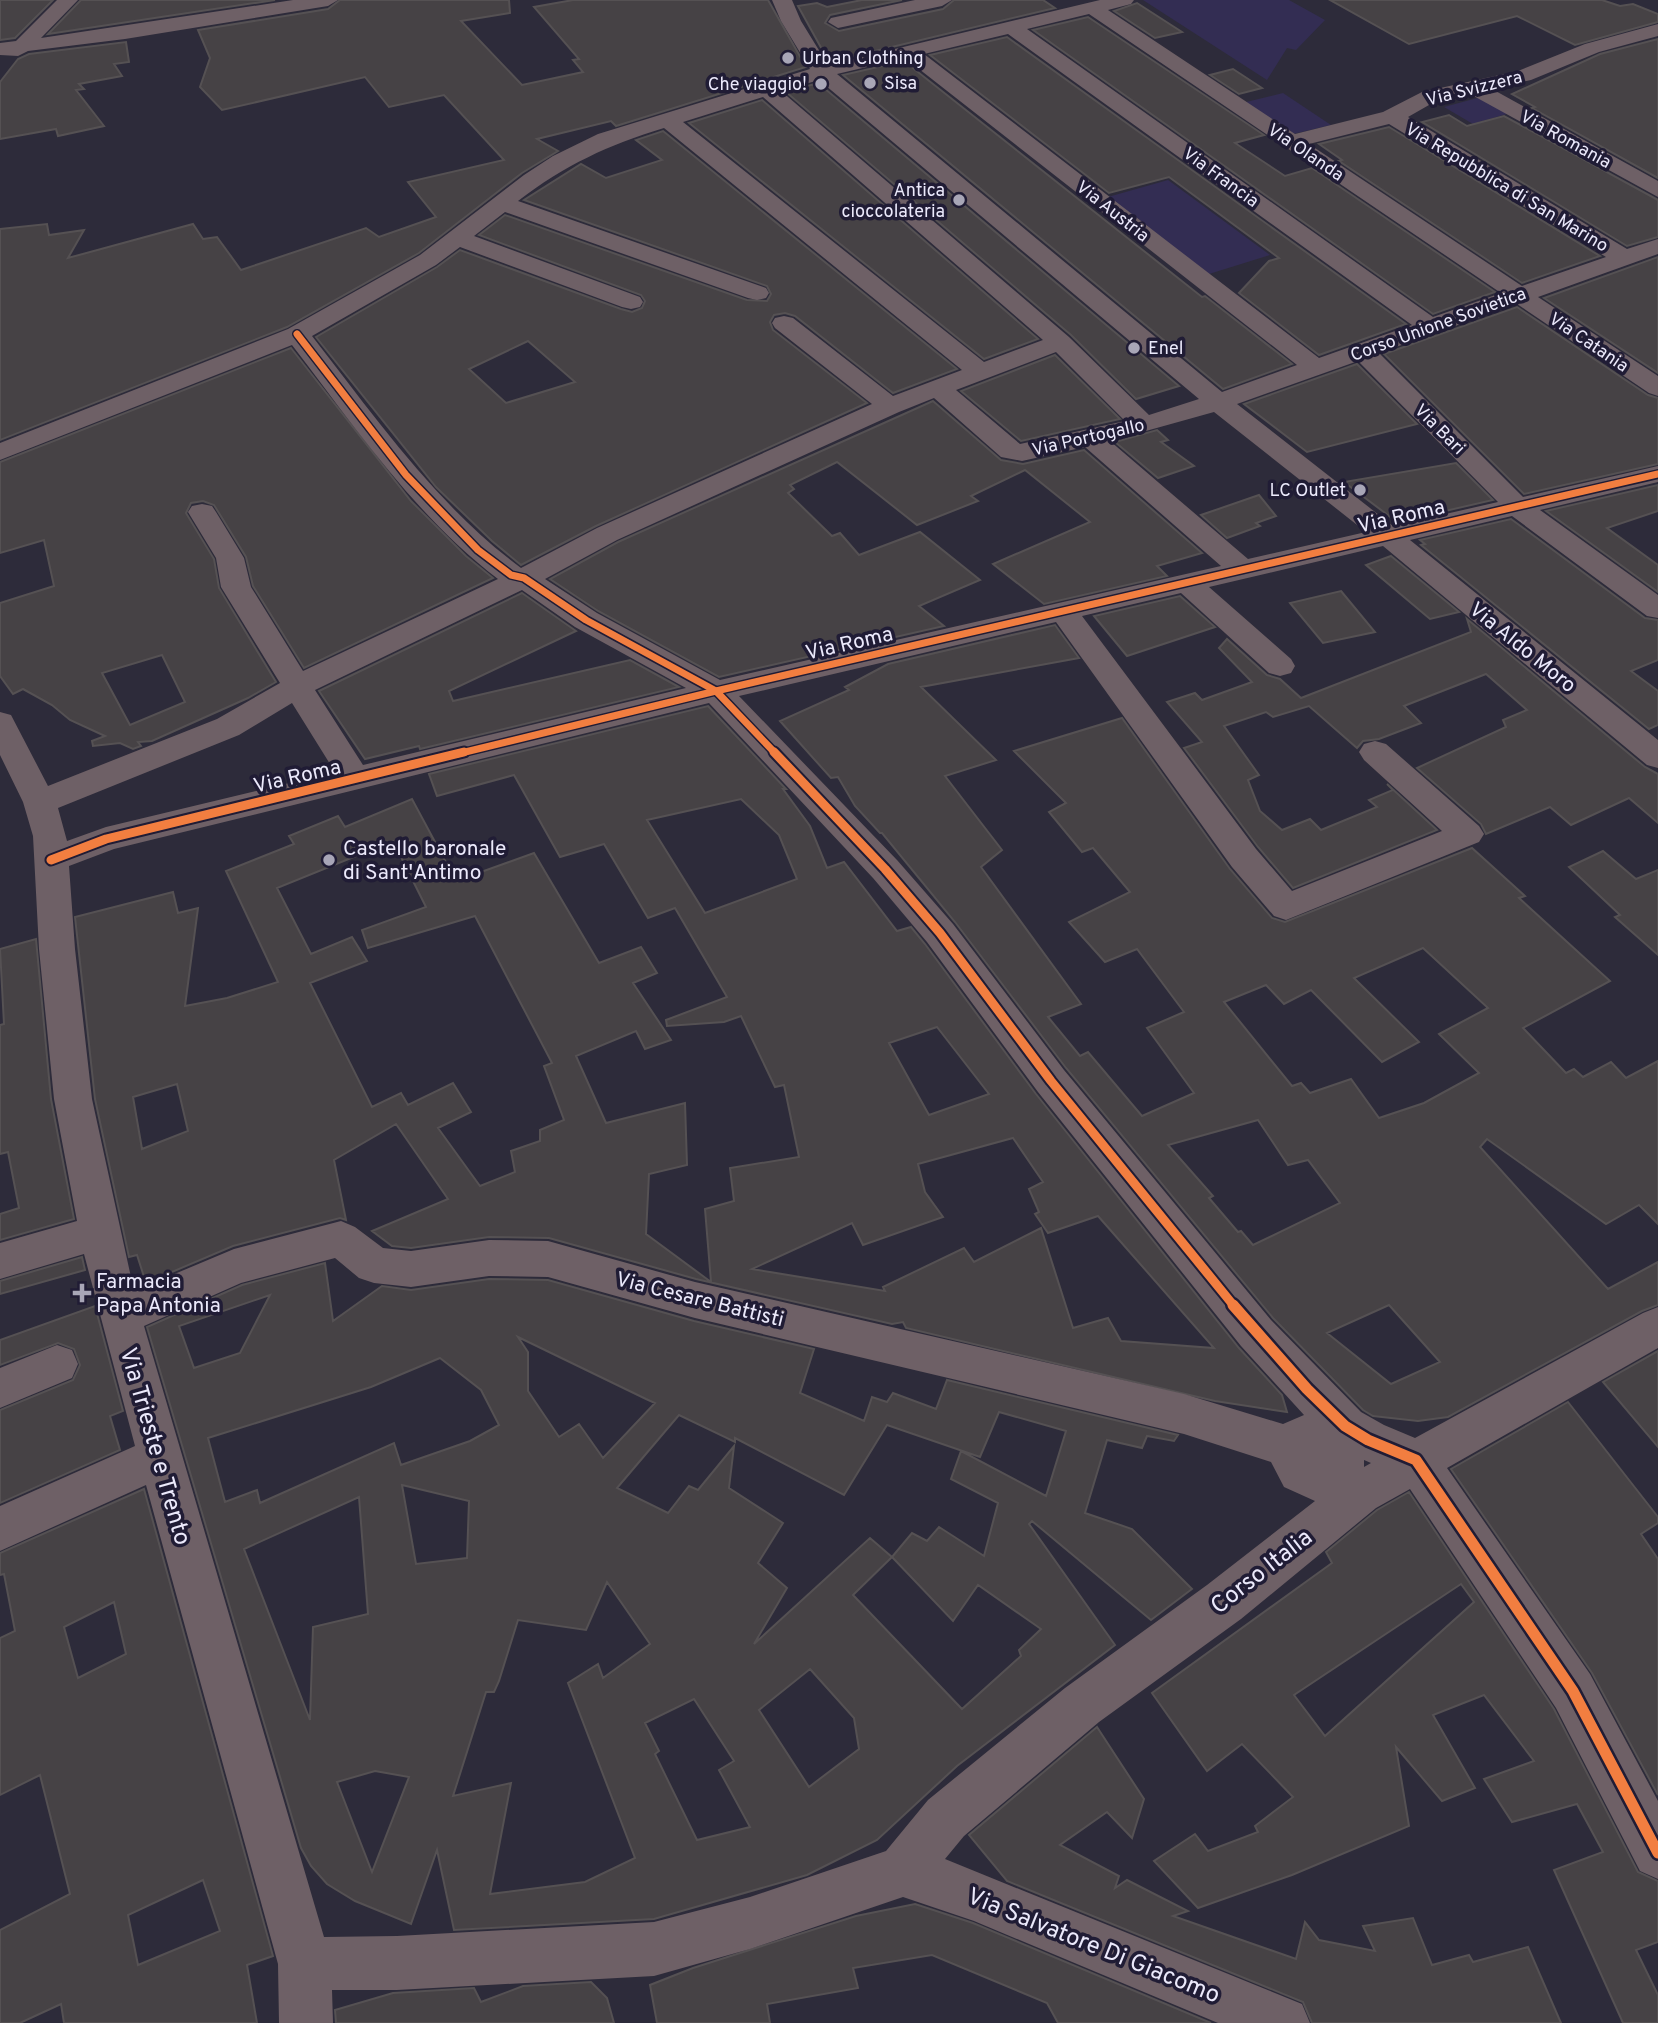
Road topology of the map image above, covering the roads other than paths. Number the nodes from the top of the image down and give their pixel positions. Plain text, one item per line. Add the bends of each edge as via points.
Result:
1 (68, 0) edge
2 (328, 0) edge
3 (782, 0) edge
4 (942, 0) edge
5 (1124, 0) edge
6 (1093, 8) junction
7 (1013, 28) junction
8 (1658, 30) edge
9 (1629, 37) junction
10 (10, 48) edge
11 (1658, 51) edge
12 (911, 53) junction
13 (868, 63) junction
14 (2, 70) dead end
15 (822, 72) junction
16 (1475, 88) junction
17 (766, 89) junction
18 (1391, 116) junction
19 (666, 119) junction
20 (1290, 142) junction
21 (1658, 190) edge
22 (504, 204) junction
23 (458, 238) junction
24 (1658, 246) edge
25 (1623, 257) junction
26 (757, 293) dead end
27 (1520, 295) junction
28 (631, 302) dead end
29 (784, 323) dead end
30 (1429, 326) junction
31 (297, 334) junction
32 (1060, 342) junction
33 (1362, 351) junction
34 (1316, 368) junction
35 (979, 371) junction
36 (938, 387) junction
37 (1658, 388) edge
38 (1218, 402) junction
39 (890, 407) junction
40 (1144, 425) junction
41 (1091, 438) junction
42 (0, 452) edge
43 (1658, 474) edge
44 (1518, 507) junction
45 (202, 512) dead end
46 (1389, 537) junction
47 (1243, 570) junction
48 (524, 578) junction
49 (1188, 584) junction
50 (1658, 609) edge
51 (1064, 612) junction
52 (1280, 666) dead end
53 (298, 686) junction
54 (716, 691) junction
55 (0, 723) edge
56 (1375, 751) dead end
57 (1658, 757) edge
58 (356, 780) junction
59 (40, 803) junction
60 (51, 860) junction
61 (99, 1232) junction
62 (0, 1261) edge
63 (120, 1317) junction
64 (1658, 1326) edge
65 (57, 1364) dead end
66 (0, 1388) edge
67 (1307, 1389) junction
68 (1303, 1440) junction
69 (159, 1457) junction
70 (1416, 1460) junction
71 (1348, 1484) junction
72 (0, 1529) edge
73 (1658, 1853) edge
74 (903, 1871) junction
75 (305, 1964) junction
76 (306, 2023) edge
77 (1283, 2023) edge

1 - 10 street
2 - 10 street
3 - 15 street, Via Aldo Moro
4 - 13 street via 841,27
5 - 6 street
6 - 7 street
6 - 20 street, Via Olanda
7 - 12 street
7 - 30 street, Via Francia
8 - 9 street, Via Svizzera
9 - 11 street
9 - 16 street, Via Svizzera via 1524,76
10 - 14 street
12 - 13 street
12 - 34 street, Via Austria
13 - 15 street
15 - 17 street
15 - 38 street, Via Aldo Moro
16 - 18 street, Via Svizzera via 1429,96
16 - 21 street, Via Romania
17 - 19 street
17 - 32 street
18 - 20 street, Via Svizzera
18 - 25 street, Via Repubblica di San Marino
19 - 22 street via 606,139 561,161
19 - 35 street
20 - 27 street, Via Olanda
22 - 23 street
22 - 26 street
23 - 28 street
23 - 31 street via 428,260
24 - 25 street, Corso Unione Sovietica
25 - 27 street, Corso Unione Sovietica
27 - 30 street, Corso Unione Sovietica
27 - 37 street, Via Catania
29 - 39 street
30 - 33 street, Corso Unione Sovietica
31 - 42 street
31 - 48 street via 407,475 478,550 511,575
32 - 35 street
32 - 40 street
33 - 34 street, Corso Unione Sovietica
33 - 44 street, Via Bari
34 - 38 street, Corso Unione Sovietica
35 - 36 street
36 - 39 street
36 - 41 street, Via Portogallo via 1011,451 1022,453
38 - 40 street, Via Portogallo
38 - 46 street, Via Aldo Moro
39 - 48 street via 607,534
40 - 41 street, Via Portogallo
41 - 47 street
43 - 44 street, Via Roma
44 - 46 street, Via Roma
44 - 50 street, Via Bari
45 - 53 street via 230,558 236,587
46 - 47 street, Via Roma
46 - 57 street, Via Aldo Moro
47 - 49 street, Via Roma
48 - 53 street
48 - 54 street via 586,620
49 - 51 street, Via Roma
49 - 52 street
51 - 54 street, Via Roma
51 - 56 street via 1244,858 1286,907 1467,834
53 - 58 street
53 - 59 street via 228,727
54 - 58 street, Via Roma
54 - 67 street via 886,869 1051,1081
55 - 59 street, Via Trieste e Trento
58 - 60 street, Via Roma via 106,839
59 - 60 street, Via Trieste e Trento via 50,836
60 - 61 street, Via Trieste e Trento via 72,1099
61 - 62 street
61 - 63 street, Via Trieste e Trento
63 - 68 street, Via Cesare Battisti via 234,1267 341,1239 374,1265 411,1269 489,1258 548,1259 695,1300
63 - 69 street, Via Trieste e Trento
64 - 70 street, Corso Italia
65 - 66 street
67 - 68 street
67 - 70 street via 1357,1433
68 - 71 street via 1294,1465 1306,1477
69 - 72 street
69 - 75 street, Via Trieste e Trento
70 - 71 street, Corso Italia
70 - 73 street via 1573,1691
71 - 74 street, Corso Italia via 1224,1602 1082,1704 946,1818
74 - 75 street via 750,1923 654,1949
74 - 77 street, Via Salvatore Di Giacomo via 975,1895
75 - 76 street, Via Trieste e Trento

